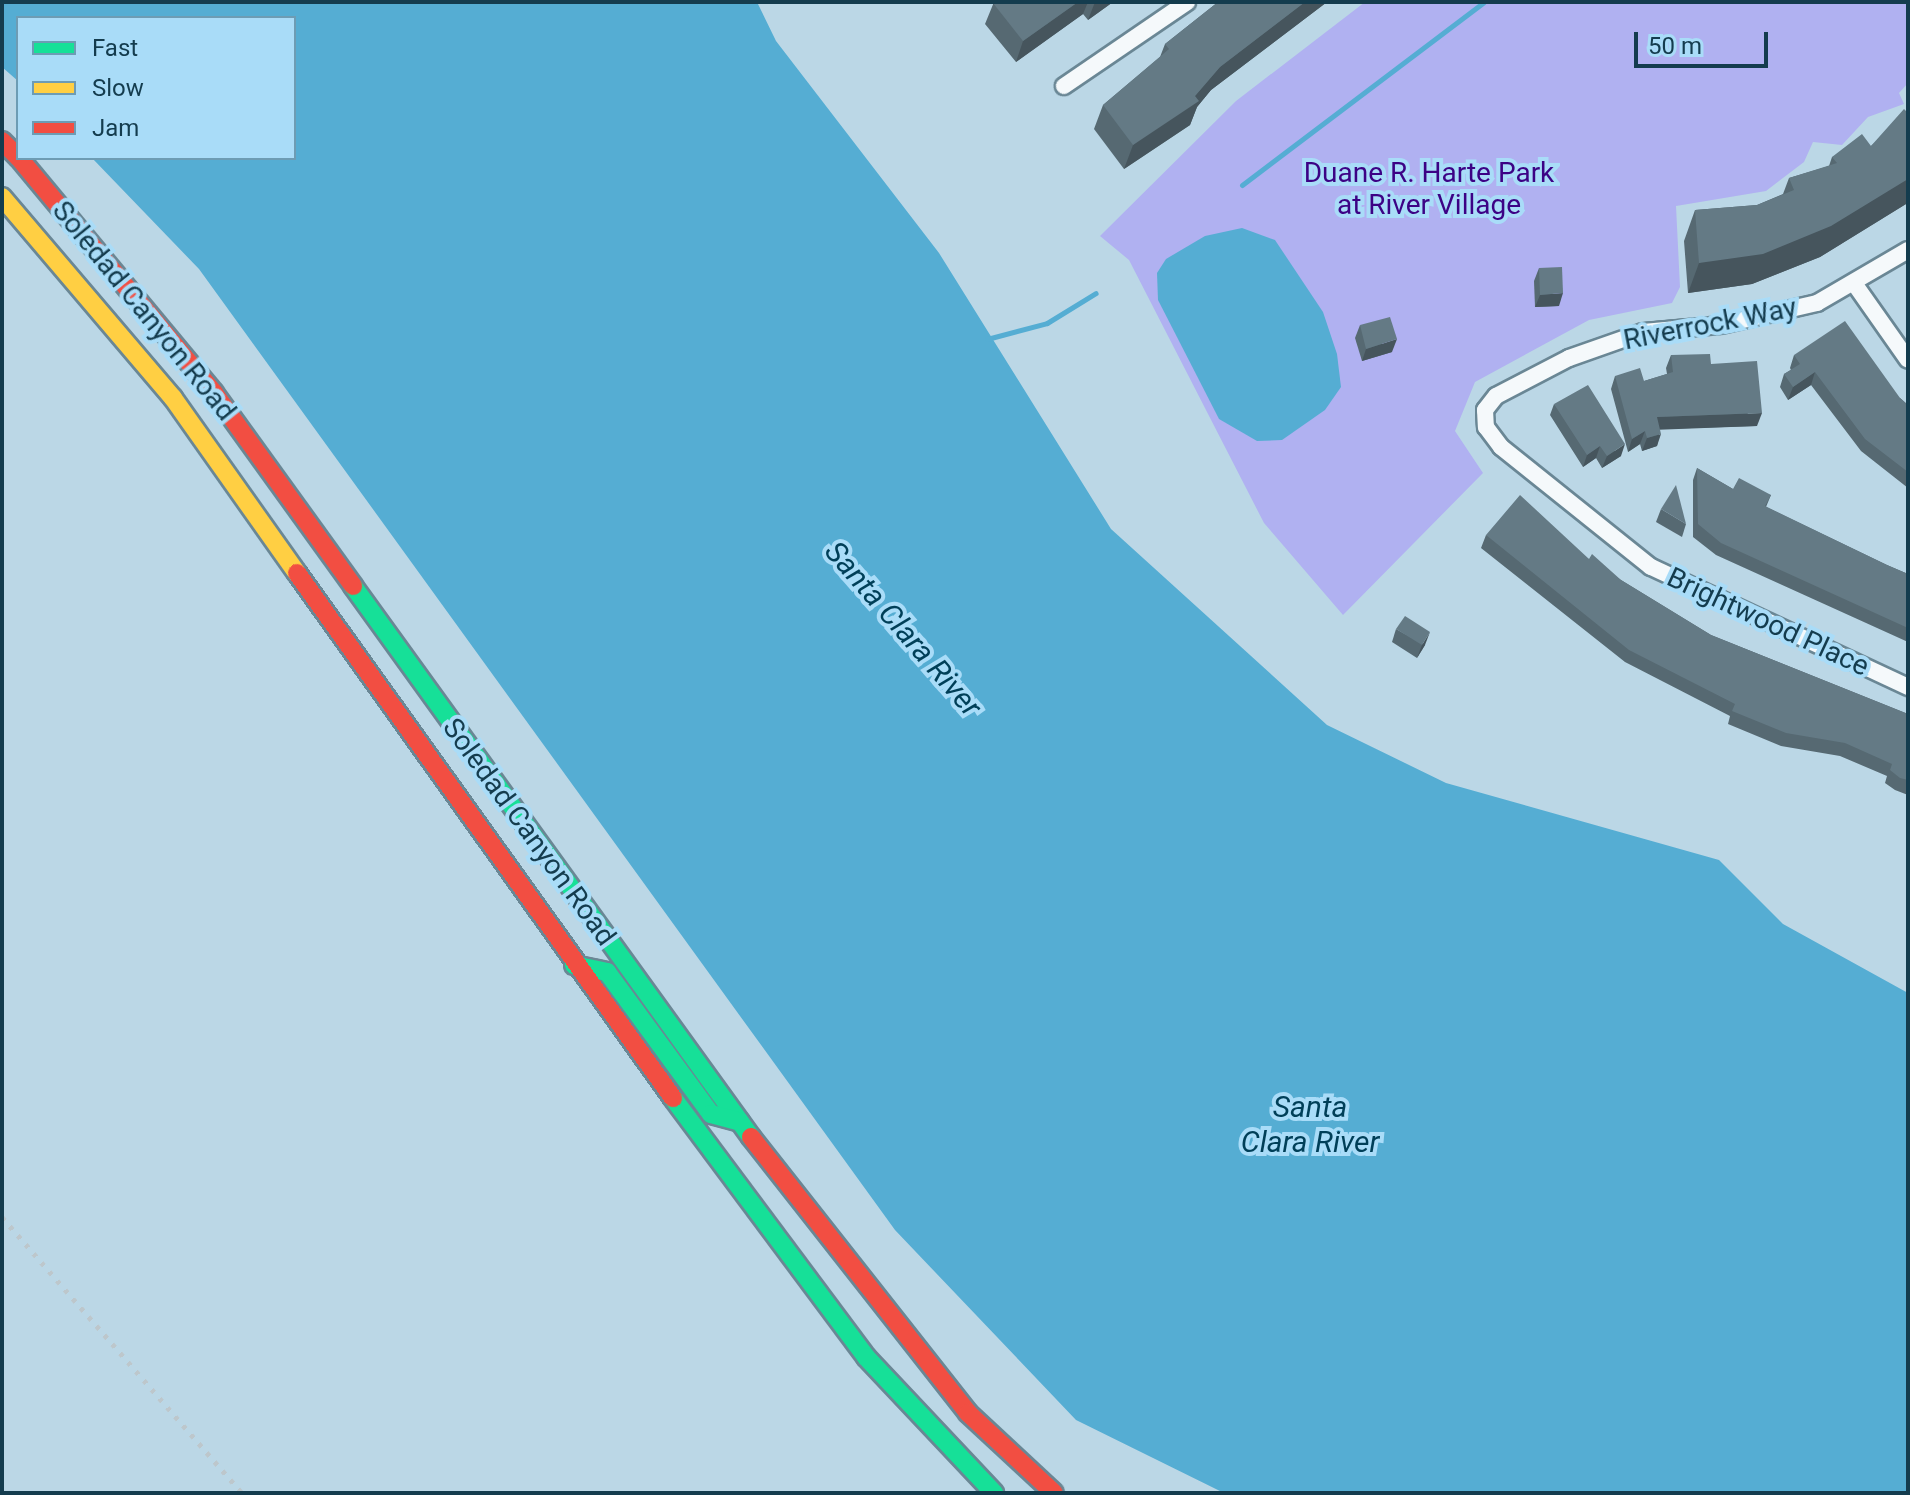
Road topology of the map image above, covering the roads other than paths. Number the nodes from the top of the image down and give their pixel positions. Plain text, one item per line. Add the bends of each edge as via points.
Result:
1 (1187, 2) edge
2 (1064, 86) dead end
3 (2, 141) edge
4 (16, 156) edge
5 (20, 160) edge
6 (2, 197) edge
7 (94, 248) junction
8 (1908, 250) edge
9 (62, 268) junction
10 (1856, 286) junction
11 (1908, 360) edge
12 (1486, 427) joint
13 (1908, 687) edge
14 (574, 965) junction
15 (740, 1122) junction
16 (994, 1493) edge
17 (1054, 1493) edge

1 - 2 street
3 - 4 main road, Soledad Canyon Road
5 - 7 main road, Soledad Canyon Road
6 - 9 main road, Soledad Canyon Road
7 - 9 main road
7 - 15 main road, Soledad Canyon Road via 214,393
8 - 10 street, Riverrock Way
9 - 14 main road, Soledad Canyon Road via 173,398
10 - 11 street
10 - 12 street, Riverrock Way via 1773,316 1643,332 1569,358 1496,396 1485,410
12 - 13 street, Brightwood Place via 1501,447 1651,567
14 - 15 main road via 607,972 711,1114
14 - 16 main road, Soledad Canyon Road via 866,1357
15 - 17 main road, Soledad Canyon Road via 968,1413

